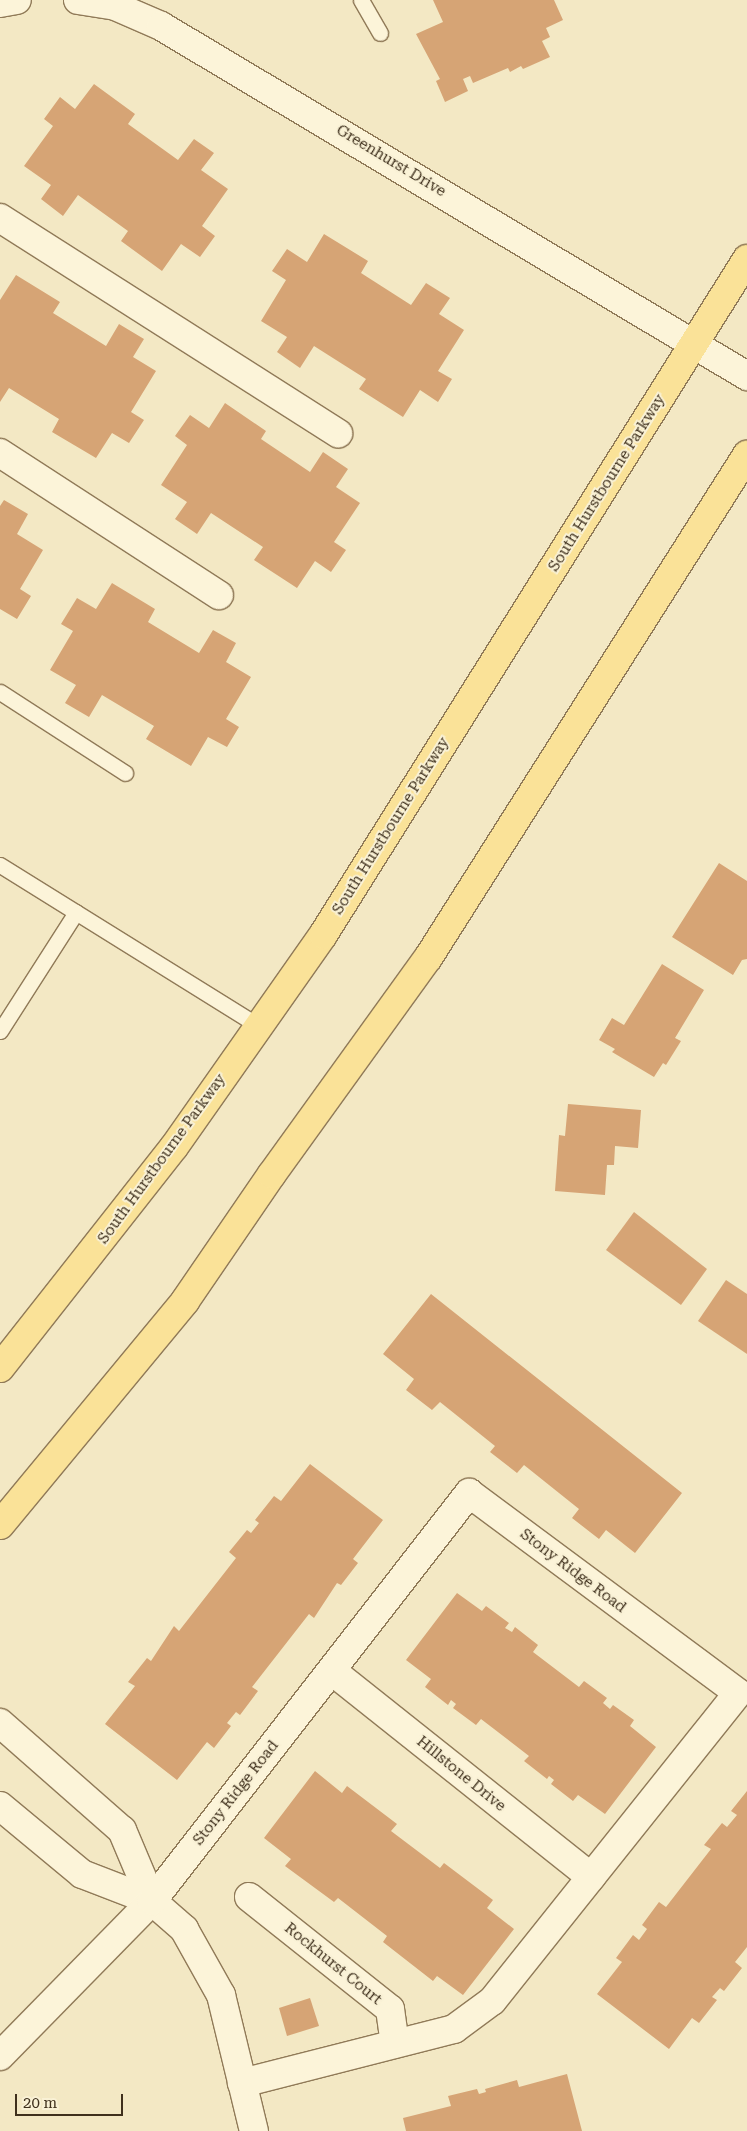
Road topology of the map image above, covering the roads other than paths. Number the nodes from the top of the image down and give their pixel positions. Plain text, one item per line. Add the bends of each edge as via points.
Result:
1 (17, 0) edge
2 (78, 0) edge
3 (361, 0) edge
4 (0, 3) edge
5 (380, 33) dead end
6 (0, 218) edge
7 (747, 259) edge
8 (696, 342) junction
9 (747, 376) edge
10 (338, 433) dead end
11 (0, 453) edge
12 (747, 455) edge
13 (219, 595) dead end
14 (0, 692) edge
15 (125, 773) dead end
16 (0, 865) edge
17 (76, 912) junction
18 (259, 1026) junction
19 (0, 1030) edge
20 (0, 1368) edge
21 (0, 1525) edge
22 (332, 1670) junction
23 (0, 1723) edge
24 (0, 1806) edge
25 (591, 1878) junction
26 (249, 1897) dead end
27 (152, 1901) junction
28 (395, 2044) junction
29 (0, 2056) edge
30 (242, 2083) junction
31 (254, 2131) edge

1 - 4 street
2 - 8 street, Greenhurst Drive via 115,6 161,26
3 - 5 lane
6 - 10 street
7 - 8 main road, South Hurstbourne Parkway
8 - 9 street, Greenhurst Drive
8 - 18 main road, South Hurstbourne Parkway via 323,935
11 - 13 street
12 - 21 main road via 428,958 185,1300
14 - 15 lane
16 - 17 lane
17 - 18 lane
17 - 19 lane
18 - 20 main road, South Hurstbourne Parkway via 174,1147
22 - 25 street, Hillstone Drive
22 - 25 street, Stony Ridge Road via 469,1493 738,1693
22 - 27 street, Stony Ridge Road
23 - 27 street via 122,1830
24 - 27 street via 82,1874
25 - 28 street, Stony Ridge Road via 492,2001 454,2029
26 - 28 street, Rockhurst Court via 390,2009
27 - 29 street, Stony Ridge Road
27 - 30 street via 184,1930 221,1995
28 - 30 street, Stony Ridge Road
30 - 31 street

